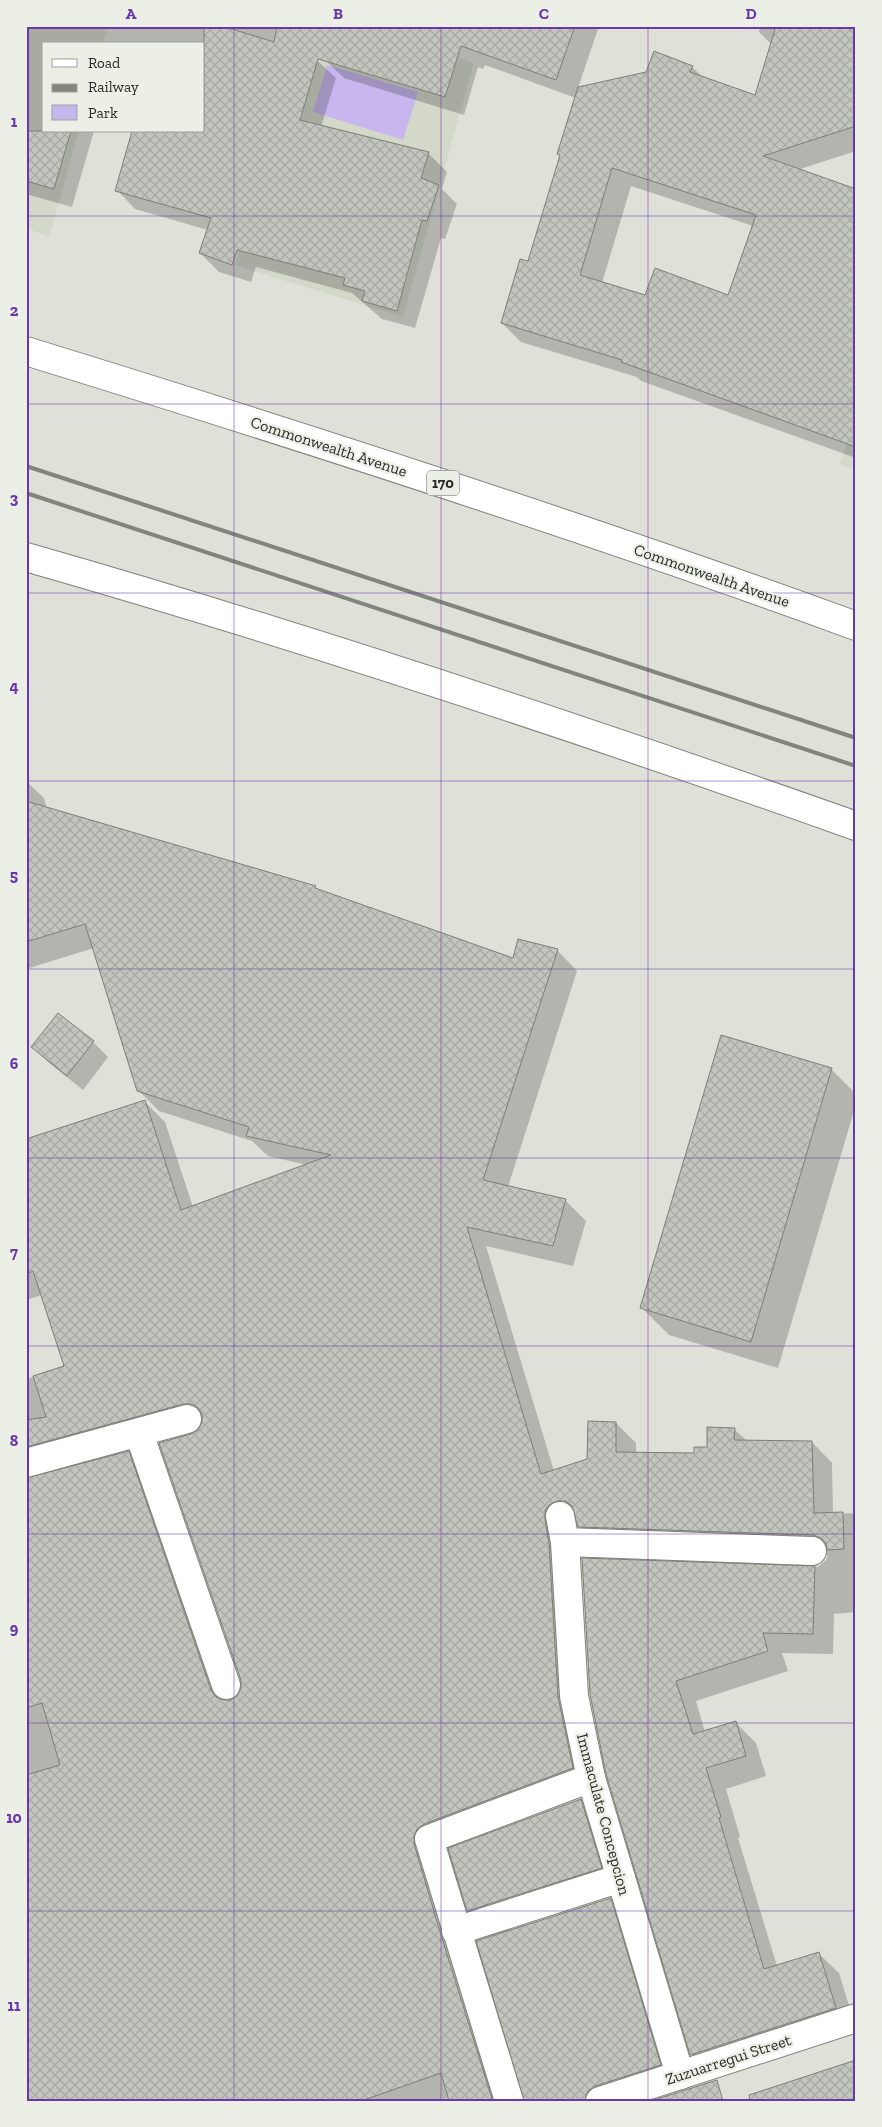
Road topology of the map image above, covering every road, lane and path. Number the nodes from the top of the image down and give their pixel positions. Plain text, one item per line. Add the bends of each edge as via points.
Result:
1 (26, 351) edge
2 (26, 557) edge
3 (856, 626) edge
4 (856, 826) edge
5 (187, 1419) dead end
6 (139, 1433) junction
7 (26, 1463) edge
8 (812, 1551) dead end
9 (226, 1685) dead end
10 (591, 1778) junction
11 (622, 1878) junction
12 (456, 1931) junction
13 (856, 2018) edge
14 (680, 2075) junction
15 (509, 2101) edge
16 (600, 2101) edge

1 - 3 street, Commonwealth Avenue / 170 via 543,516
2 - 4 street via 399,671
5 - 6 street
6 - 7 street
6 - 9 street
8 - 10 street, Immaculate Concepcion via 562,1529 574,1696
10 - 11 street, Immaculate Concepcion
10 - 12 street via 429,1838
11 - 12 street
11 - 14 street, Immaculate Concepcion
12 - 15 street
13 - 14 street, Zuzuarregui Street
14 - 16 street, Zuzuarregui Street

